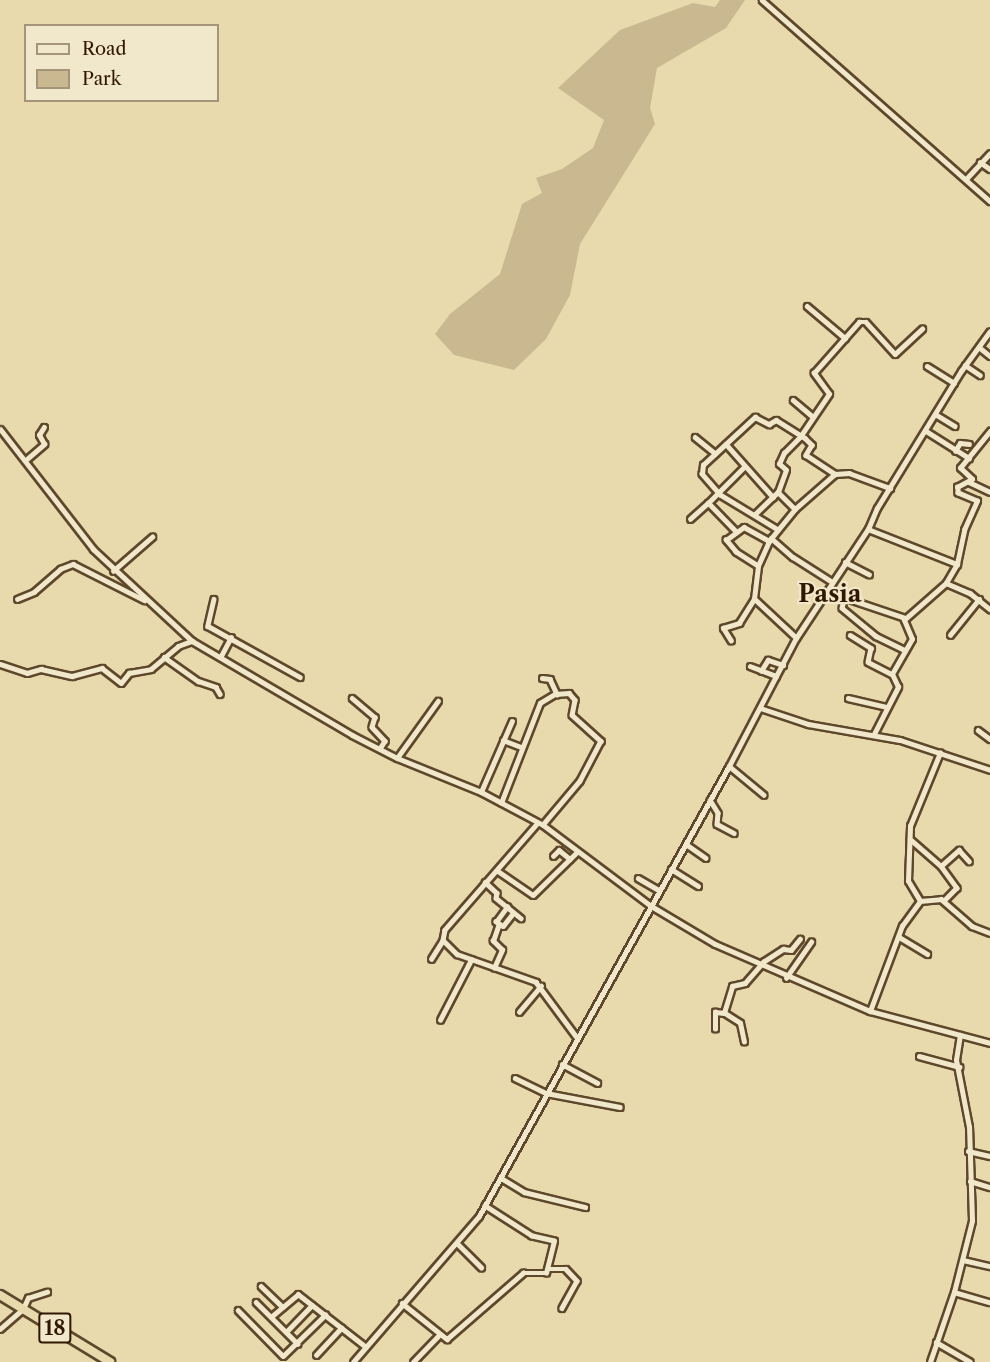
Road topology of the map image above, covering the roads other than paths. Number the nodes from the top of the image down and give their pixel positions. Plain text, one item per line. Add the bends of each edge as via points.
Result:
1 (762, 0) edge
2 (990, 153) edge
3 (980, 162) junction
4 (990, 169) edge
5 (966, 179) junction
6 (990, 201) edge
7 (807, 306) dead end
8 (922, 329) dead end
9 (990, 331) edge
10 (845, 338) junction
11 (979, 347) junction
12 (990, 356) edge
13 (965, 365) junction
14 (927, 366) dead end
15 (980, 375) dead end
16 (954, 383) junction
17 (793, 400) dead end
18 (935, 414) junction
19 (813, 417) junction
20 (955, 426) dead end
21 (44, 427) dead end
22 (0, 429) edge
23 (926, 431) junction
24 (990, 431) edge
25 (801, 437) junction
26 (695, 438) dead end
27 (726, 444) junction
28 (969, 444) dead end
29 (955, 451) junction
30 (716, 453) junction
31 (969, 458) junction
32 (27, 459) junction
33 (744, 467) junction
34 (835, 474) junction
35 (969, 482) junction
36 (890, 488) junction
37 (778, 492) junction
38 (990, 492) edge
39 (720, 495) junction
40 (773, 497) junction
41 (708, 503) junction
42 (795, 508) junction
43 (755, 514) junction
44 (690, 519) dead end
45 (868, 529) junction
46 (777, 530) junction
47 (736, 532) junction
48 (152, 537) dead end
49 (770, 539) junction
50 (845, 562) junction
51 (957, 564) junction
52 (758, 566) junction
53 (113, 571) junction
54 (869, 574) dead end
55 (831, 581) junction
56 (946, 583) junction
57 (825, 591) junction
58 (845, 596) junction
59 (17, 599) dead end
60 (214, 599) dead end
61 (754, 599) junction
62 (979, 599) junction
63 (144, 600) junction
64 (990, 609) edge
65 (905, 618) junction
66 (850, 635) dead end
67 (950, 635) dead end
68 (231, 637) junction
69 (796, 638) junction
70 (192, 640) junction
71 (731, 641) dead end
72 (905, 650) junction
73 (221, 656) junction
74 (164, 657) junction
75 (0, 664) edge
76 (783, 665) junction
77 (750, 666) dead end
78 (761, 671) junction
79 (892, 674) junction
80 (776, 676) junction
81 (300, 677) dead end
82 (542, 678) dead end
83 (220, 694) dead end
84 (558, 694) junction
85 (352, 698) dead end
86 (848, 698) dead end
87 (438, 701) dead end
88 (887, 707) junction
89 (760, 708) junction
90 (512, 721) dead end
91 (978, 730) dead end
92 (874, 734) junction
93 (990, 739) edge
94 (503, 740) junction
95 (521, 747) junction
96 (380, 749) junction
97 (940, 753) junction
98 (397, 758) junction
99 (729, 766) junction
100 (990, 770) edge
101 (481, 792) junction
102 (764, 795) dead end
103 (710, 800) junction
104 (501, 803) junction
105 (541, 824) junction
106 (734, 833) dead end
107 (910, 839) junction
108 (686, 844) junction
109 (578, 852) junction
110 (553, 856) dead end
111 (706, 858) dead end
112 (570, 859) junction
113 (969, 861) dead end
114 (941, 866) junction
115 (671, 869) junction
116 (498, 871) junction
117 (638, 878) dead end
118 (485, 882) junction
119 (698, 886) dead end
120 (659, 890) junction
121 (920, 901) junction
122 (944, 901) junction
123 (651, 906) junction
124 (507, 907) junction
125 (513, 913) junction
126 (520, 918) dead end
127 (499, 924) junction
128 (990, 933) edge
129 (899, 937) junction
130 (800, 939) dead end
131 (443, 940) junction
132 (811, 942) dead end
133 (927, 954) dead end
134 (431, 959) dead end
135 (471, 960) junction
136 (759, 966) junction
137 (494, 968) junction
138 (786, 978) junction
139 (541, 986) junction
140 (870, 1011) junction
141 (519, 1012) dead end
142 (724, 1013) junction
143 (440, 1020) dead end
144 (715, 1029) dead end
145 (960, 1035) junction
146 (576, 1036) junction
147 (744, 1042) dead end
148 (990, 1043) edge
149 (919, 1056) dead end
150 (562, 1064) junction
151 (960, 1067) junction
152 (515, 1078) dead end
153 (597, 1083) dead end
154 (546, 1093) junction
155 (620, 1107) dead end
156 (968, 1151) junction
157 (990, 1156) edge
158 (501, 1178) junction
159 (970, 1181) junction
160 (990, 1187) edge
161 (485, 1206) junction
162 (585, 1207) dead end
163 (458, 1244) junction
164 (963, 1260) junction
165 (990, 1266) edge
166 (481, 1267) dead end
167 (549, 1269) junction
168 (261, 1286) dead end
169 (47, 1292) dead end
170 (954, 1292) junction
171 (0, 1294) edge
172 (256, 1302) dead end
173 (990, 1302) edge
174 (402, 1303) junction
175 (312, 1305) junction
176 (283, 1307) junction
177 (562, 1308) dead end
178 (23, 1309) junction
179 (238, 1310) dead end
180 (325, 1315) junction
181 (271, 1317) junction
182 (340, 1328) junction
183 (0, 1329) edge
184 (286, 1332) junction
185 (439, 1335) junction
186 (936, 1342) junction
187 (298, 1344) junction
188 (366, 1347) junction
189 (316, 1355) dead end
190 (422, 1356) junction
191 (110, 1362) edge
192 (353, 1362) edge
193 (413, 1362) edge
194 (428, 1362) edge
195 (930, 1362) edge
196 (970, 1362) edge

1 - 5 street
2 - 3 street
3 - 4 street
3 - 5 street
5 - 6 street
7 - 10 street
8 - 10 street via 895,354 864,321
9 - 11 street
10 - 19 street via 814,373 830,391
11 - 12 street
11 - 13 street
13 - 15 street
13 - 16 street
14 - 16 street
16 - 18 street
17 - 19 street
18 - 20 street
18 - 23 street
19 - 25 street
21 - 32 street via 39,435 44,444
22 - 32 street
23 - 29 street
23 - 36 street
24 - 31 street
25 - 27 street via 776,420 769,424 755,417
25 - 34 street via 812,445 806,456
25 - 37 street via 779,464 786,470
26 - 30 street
27 - 30 street
27 - 33 street
28 - 29 street via 960,443
29 - 31 street
30 - 39 street via 701,472
31 - 35 street via 960,468 972,477
32 - 53 street via 82,536
33 - 39 street
33 - 40 street
34 - 36 street via 849,473
34 - 42 street
35 - 38 street
35 - 51 street via 956,489 977,501
36 - 45 street
37 - 40 street
37 - 42 street
39 - 41 street
39 - 43 street
40 - 43 street
41 - 44 street
41 - 47 street
42 - 46 street
43 - 46 street
45 - 50 street
45 - 51 street
46 - 49 street
47 - 49 street via 747,527
47 - 52 street via 727,538 727,544
48 - 53 street
49 - 52 street
49 - 55 street
50 - 54 street
50 - 55 street
51 - 56 street
52 - 61 street
53 - 63 street
55 - 57 street
56 - 62 street
56 - 65 street
57 - 58 street
57 - 69 street
58 - 65 street
58 - 72 street via 842,608 876,636
59 - 63 street via 34,592 60,569 73,564
60 - 68 street via 207,625
61 - 69 street
61 - 71 street via 740,623 723,628
62 - 64 street
62 - 67 street
63 - 70 street
65 - 72 street via 913,636
66 - 79 street via 871,648 868,663
68 - 73 street
68 - 81 street
69 - 76 street
70 - 73 street
70 - 74 street
72 - 79 street
73 - 96 street
74 - 75 street via 148,670 129,673 121,683 102,668 72,676 46,669 24,673
74 - 83 street via 198,681 216,687
76 - 78 street via 768,660
76 - 80 street
77 - 78 street
78 - 80 street
79 - 88 street via 898,687
80 - 89 street
82 - 84 street via 548,677
84 - 95 street via 540,704
84 - 105 street via 570,693 575,700 571,714 601,740 580,781
85 - 96 street via 375,717 372,728 385,741
86 - 88 street
87 - 98 street
88 - 92 street
89 - 92 street via 808,724
89 - 99 street
90 - 94 street
91 - 93 street
92 - 97 street
94 - 95 street
94 - 101 street
95 - 104 street
96 - 98 street
97 - 100 street
97 - 107 street via 911,823
98 - 101 street
99 - 102 street
99 - 103 street
101 - 104 street
103 - 106 street via 718,813 717,824
103 - 108 street
104 - 105 street
105 - 109 street
105 - 116 street
107 - 114 street
107 - 121 street via 908,881
108 - 111 street
108 - 115 street
109 - 112 street
109 - 123 street
110 - 112 street via 559,850
112 - 116 street via 533,895
113 - 114 street via 959,850
114 - 122 street via 957,888
115 - 119 street
115 - 120 street
116 - 118 street
117 - 120 street
118 - 124 street
118 - 131 street via 445,930
120 - 123 street
121 - 122 street
121 - 129 street
122 - 128 street via 972,926
123 - 136 street
123 - 146 street
124 - 125 street
124 - 127 street via 496,922
125 - 126 street
125 - 127 street via 503,926
127 - 137 street via 493,939 502,950
129 - 133 street
129 - 140 street
130 - 136 street via 791,950 783,949
131 - 134 street
131 - 135 street via 453,952
132 - 138 street
135 - 137 street
135 - 143 street
136 - 138 street
136 - 142 street via 745,983 733,985
137 - 139 street
138 - 140 street
139 - 141 street
139 - 146 street via 555,1012
140 - 145 street
142 - 144 street via 715,1012
142 - 147 street via 740,1023
145 - 148 street
145 - 151 street via 956,1060
146 - 150 street
149 - 151 street
150 - 153 street
150 - 154 street
151 - 156 street
152 - 154 street
154 - 155 street
154 - 158 street
156 - 157 street
156 - 159 street
158 - 161 street
158 - 162 street via 524,1192
159 - 160 street
159 - 164 street via 972,1221
161 - 163 street
161 - 167 street via 532,1236 552,1238 555,1246
163 - 166 street
163 - 174 street
164 - 165 street
164 - 170 street
167 - 177 street via 566,1269 577,1281
167 - 185 street via 544,1274 523,1273 450,1337
168 - 176 street
169 - 178 street via 28,1298
170 - 173 street
170 - 186 street
171 - 178 highway, 18
172 - 181 street
174 - 185 street
174 - 188 street
175 - 176 street via 298,1294
175 - 180 street
175 - 184 street
176 - 181 street
178 - 183 street
178 - 191 highway, 18
179 - 187 street via 281,1355 287,1355
180 - 182 street
180 - 187 street
181 - 184 street
182 - 188 street
182 - 189 street
184 - 187 street
185 - 190 street via 422,1350
186 - 195 street
186 - 196 street
188 - 192 street
190 - 193 street
190 - 194 street

